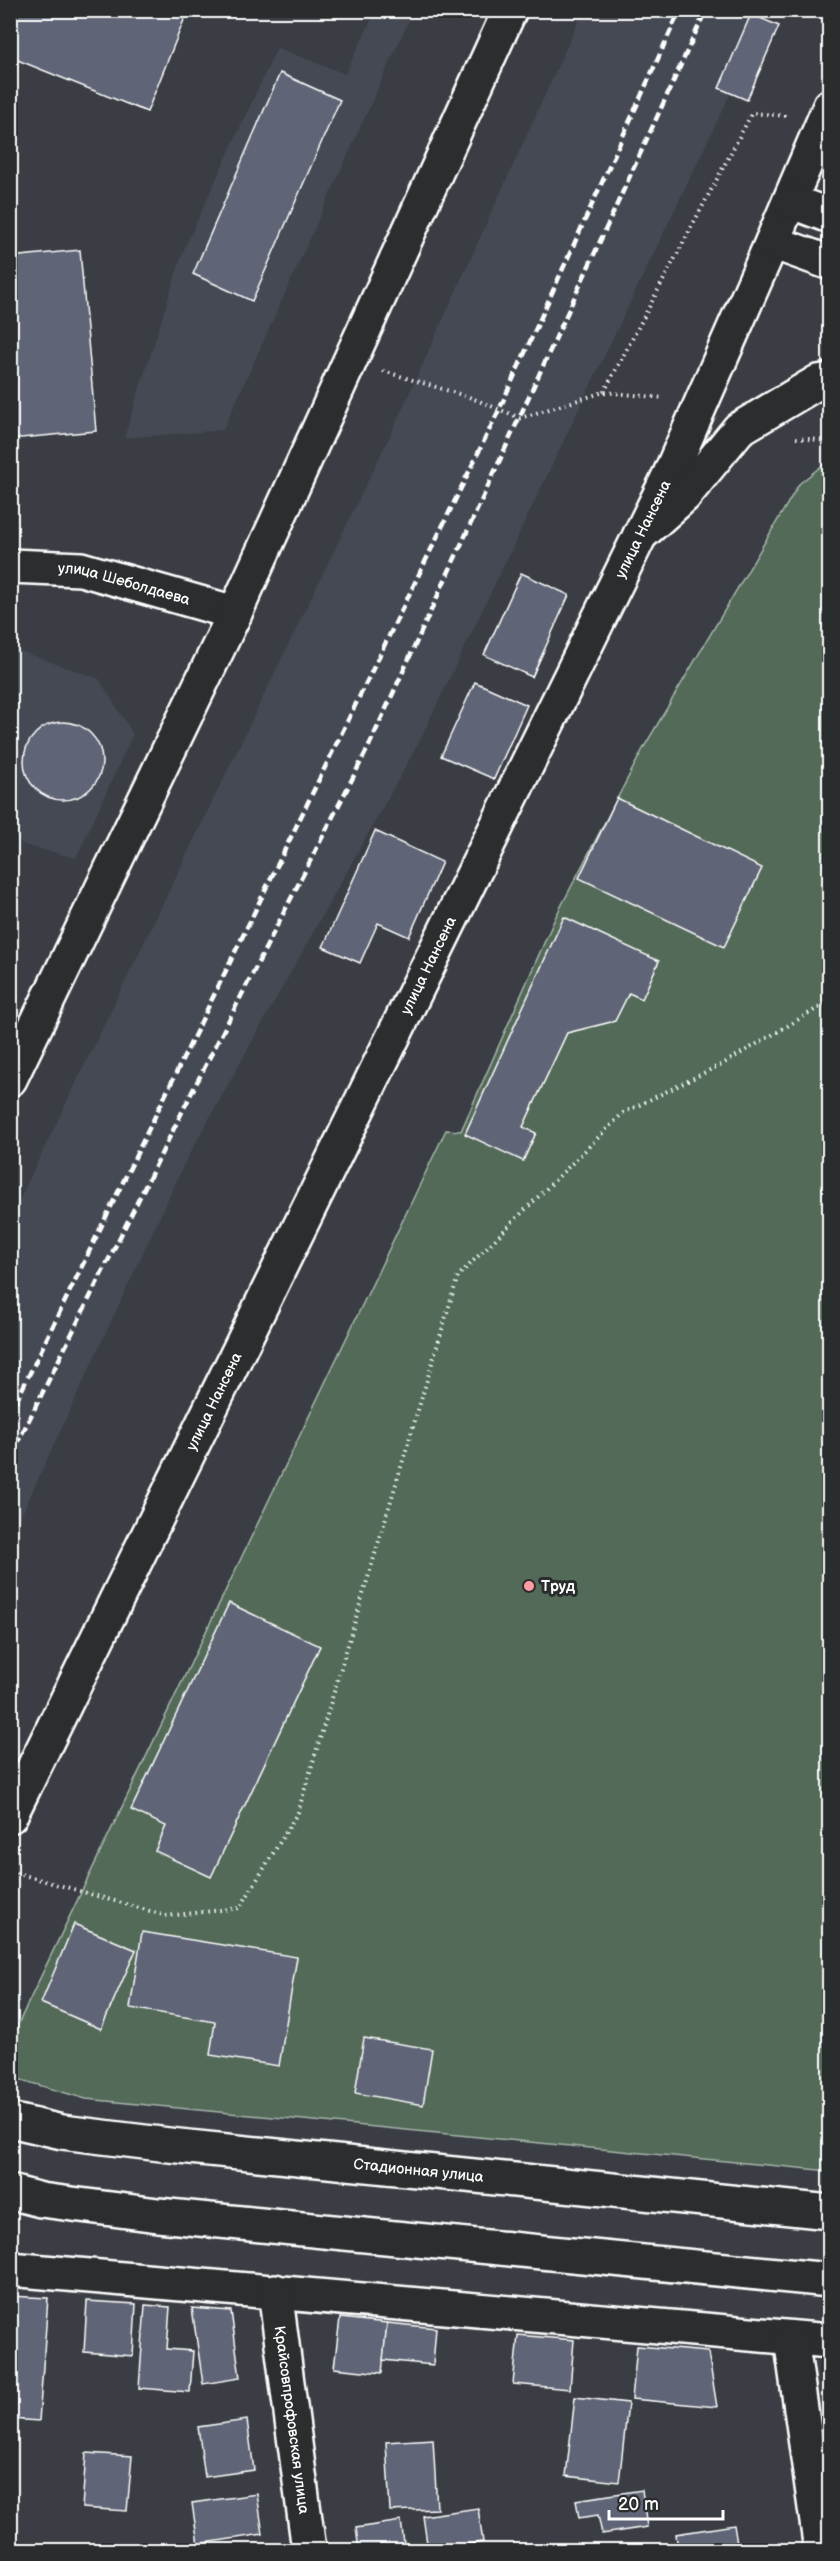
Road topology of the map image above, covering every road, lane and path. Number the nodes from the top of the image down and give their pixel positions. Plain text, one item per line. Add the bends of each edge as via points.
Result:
1 (510, 10) edge
2 (827, 113) edge
3 (790, 201) junction
4 (830, 216) edge
5 (772, 242) junction
6 (830, 263) edge
7 (351, 361) junction
8 (830, 380) edge
9 (604, 392) junction
10 (698, 411) junction
11 (640, 535) junction
12 (10, 566) edge
13 (235, 613) junction
14 (830, 1001) edge
15 (10, 1079) edge
16 (10, 1816) edge
17 (10, 1871) edge
18 (10, 2120) edge
19 (10, 2192) edge
20 (830, 2212) edge
21 (10, 2269) edge
22 (830, 2280) edge
23 (275, 2291) junction
24 (791, 2338) junction
25 (830, 2341) edge
26 (309, 2550) edge
27 (821, 2550) edge

1 - 7 main road
2 - 3 main road, улица Нансена
2 - 9 path via 752,113
3 - 4 main road
3 - 5 main road, улица Нансена
5 - 6 main road
5 - 10 main road, улица Нансена
7 - 9 path via 469,397 520,418
7 - 13 main road
8 - 11 main road via 818,382 739,429 684,496
9 - 10 path via 670,398
10 - 11 main road, улица Нансена
11 - 16 main road, улица Нансена
12 - 13 main road, улица Шеболдаева via 81,569
13 - 15 main road
14 - 17 path via 726,1062 623,1113 458,1276 298,1812 240,1908 167,1916
18 - 20 main road, Стадионная улица via 62,2132 169,2145
19 - 22 main road via 41,2200 158,2215
21 - 23 main road
23 - 24 main road
23 - 26 main road, Крайсовпрофовская улица
24 - 25 main road
24 - 27 main road

